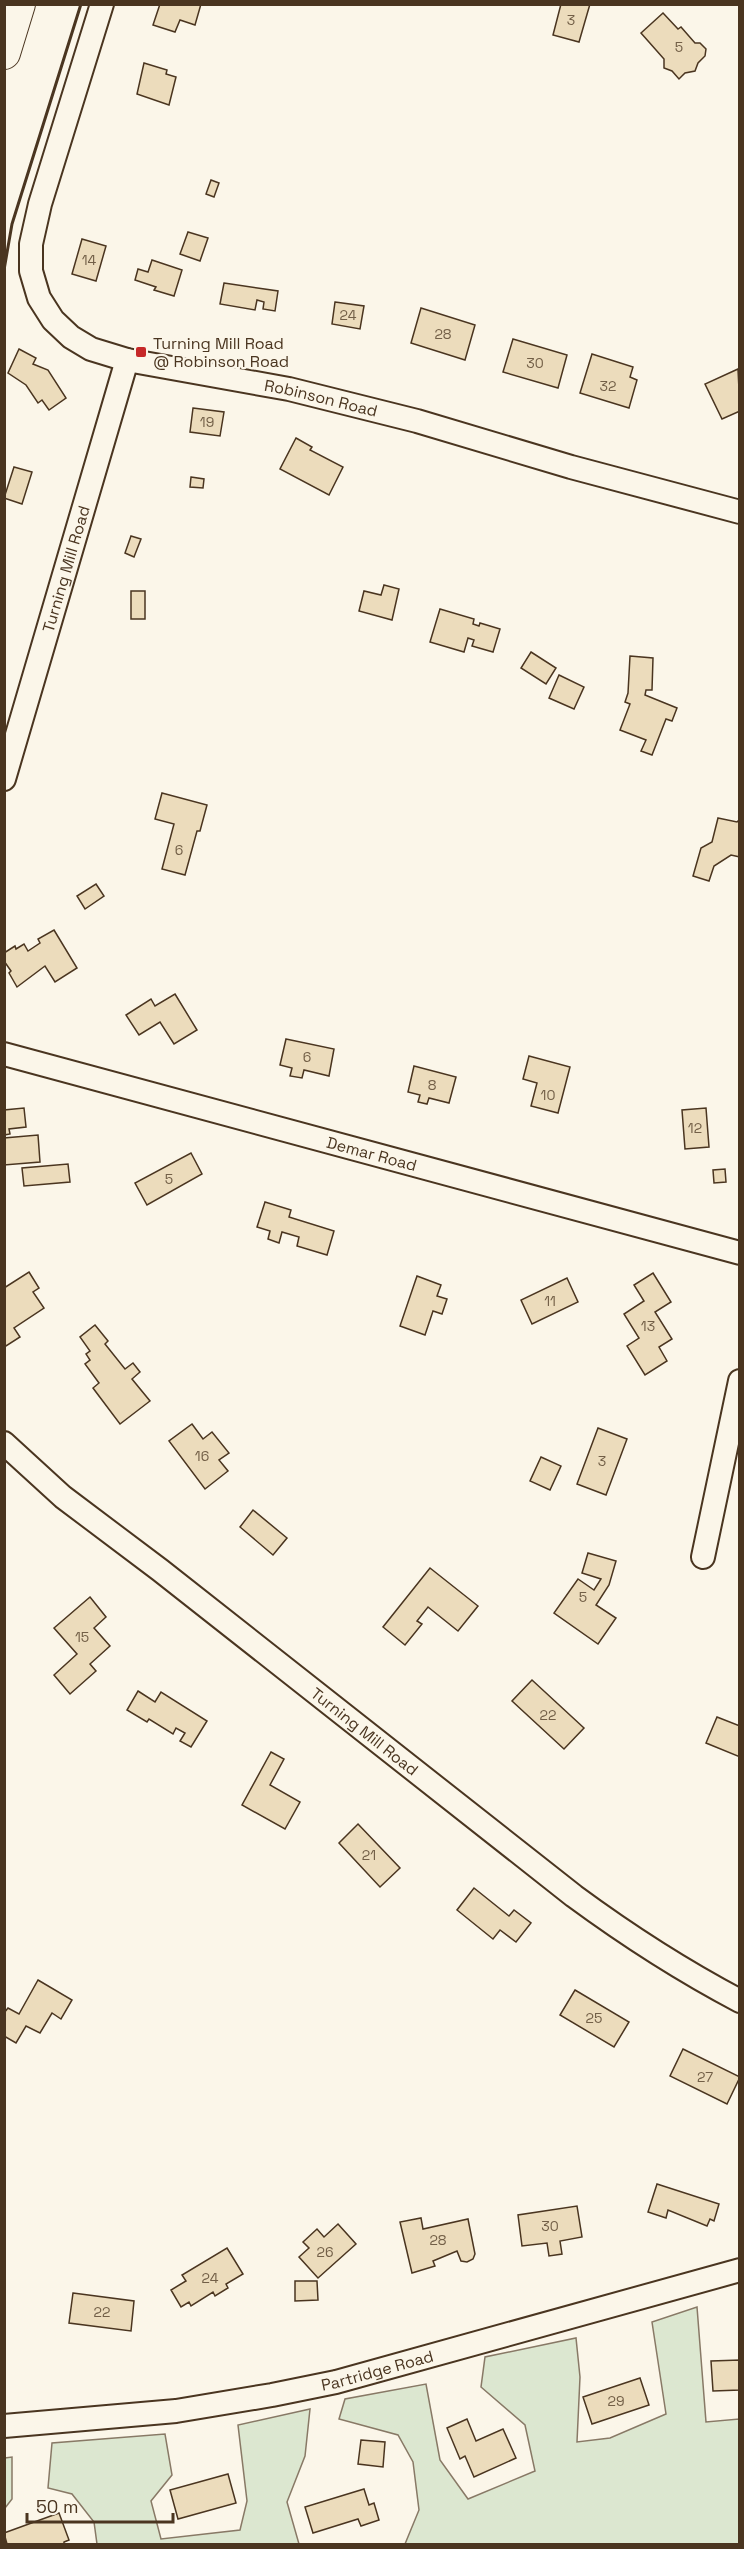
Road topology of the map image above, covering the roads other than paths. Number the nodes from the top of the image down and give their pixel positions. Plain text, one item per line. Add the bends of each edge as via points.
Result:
1 (19, 4) edge
2 (102, 4) edge
3 (4, 53) edge
4 (127, 360) junction
5 (740, 512) edge
6 (4, 779) edge
7 (4, 1054) edge
8 (740, 1253) edge
9 (740, 1380) edge
10 (4, 1443) edge
11 (702, 1557) dead end
12 (740, 2001) edge
13 (740, 2270) edge
14 (4, 2426) edge

1 - 3 highway
2 - 4 street, Robinson Road via 36,218 31,244 32,271 39,298 62,329 91,349
4 - 5 street, Robinson Road via 300,391
4 - 6 street, Turning Mill Road
7 - 8 street, Demar Road
9 - 11 street
10 - 12 street, Turning Mill Road via 63,1497 574,1896 638,1942
13 - 14 street, Partridge Road via 293,2391 176,2411

